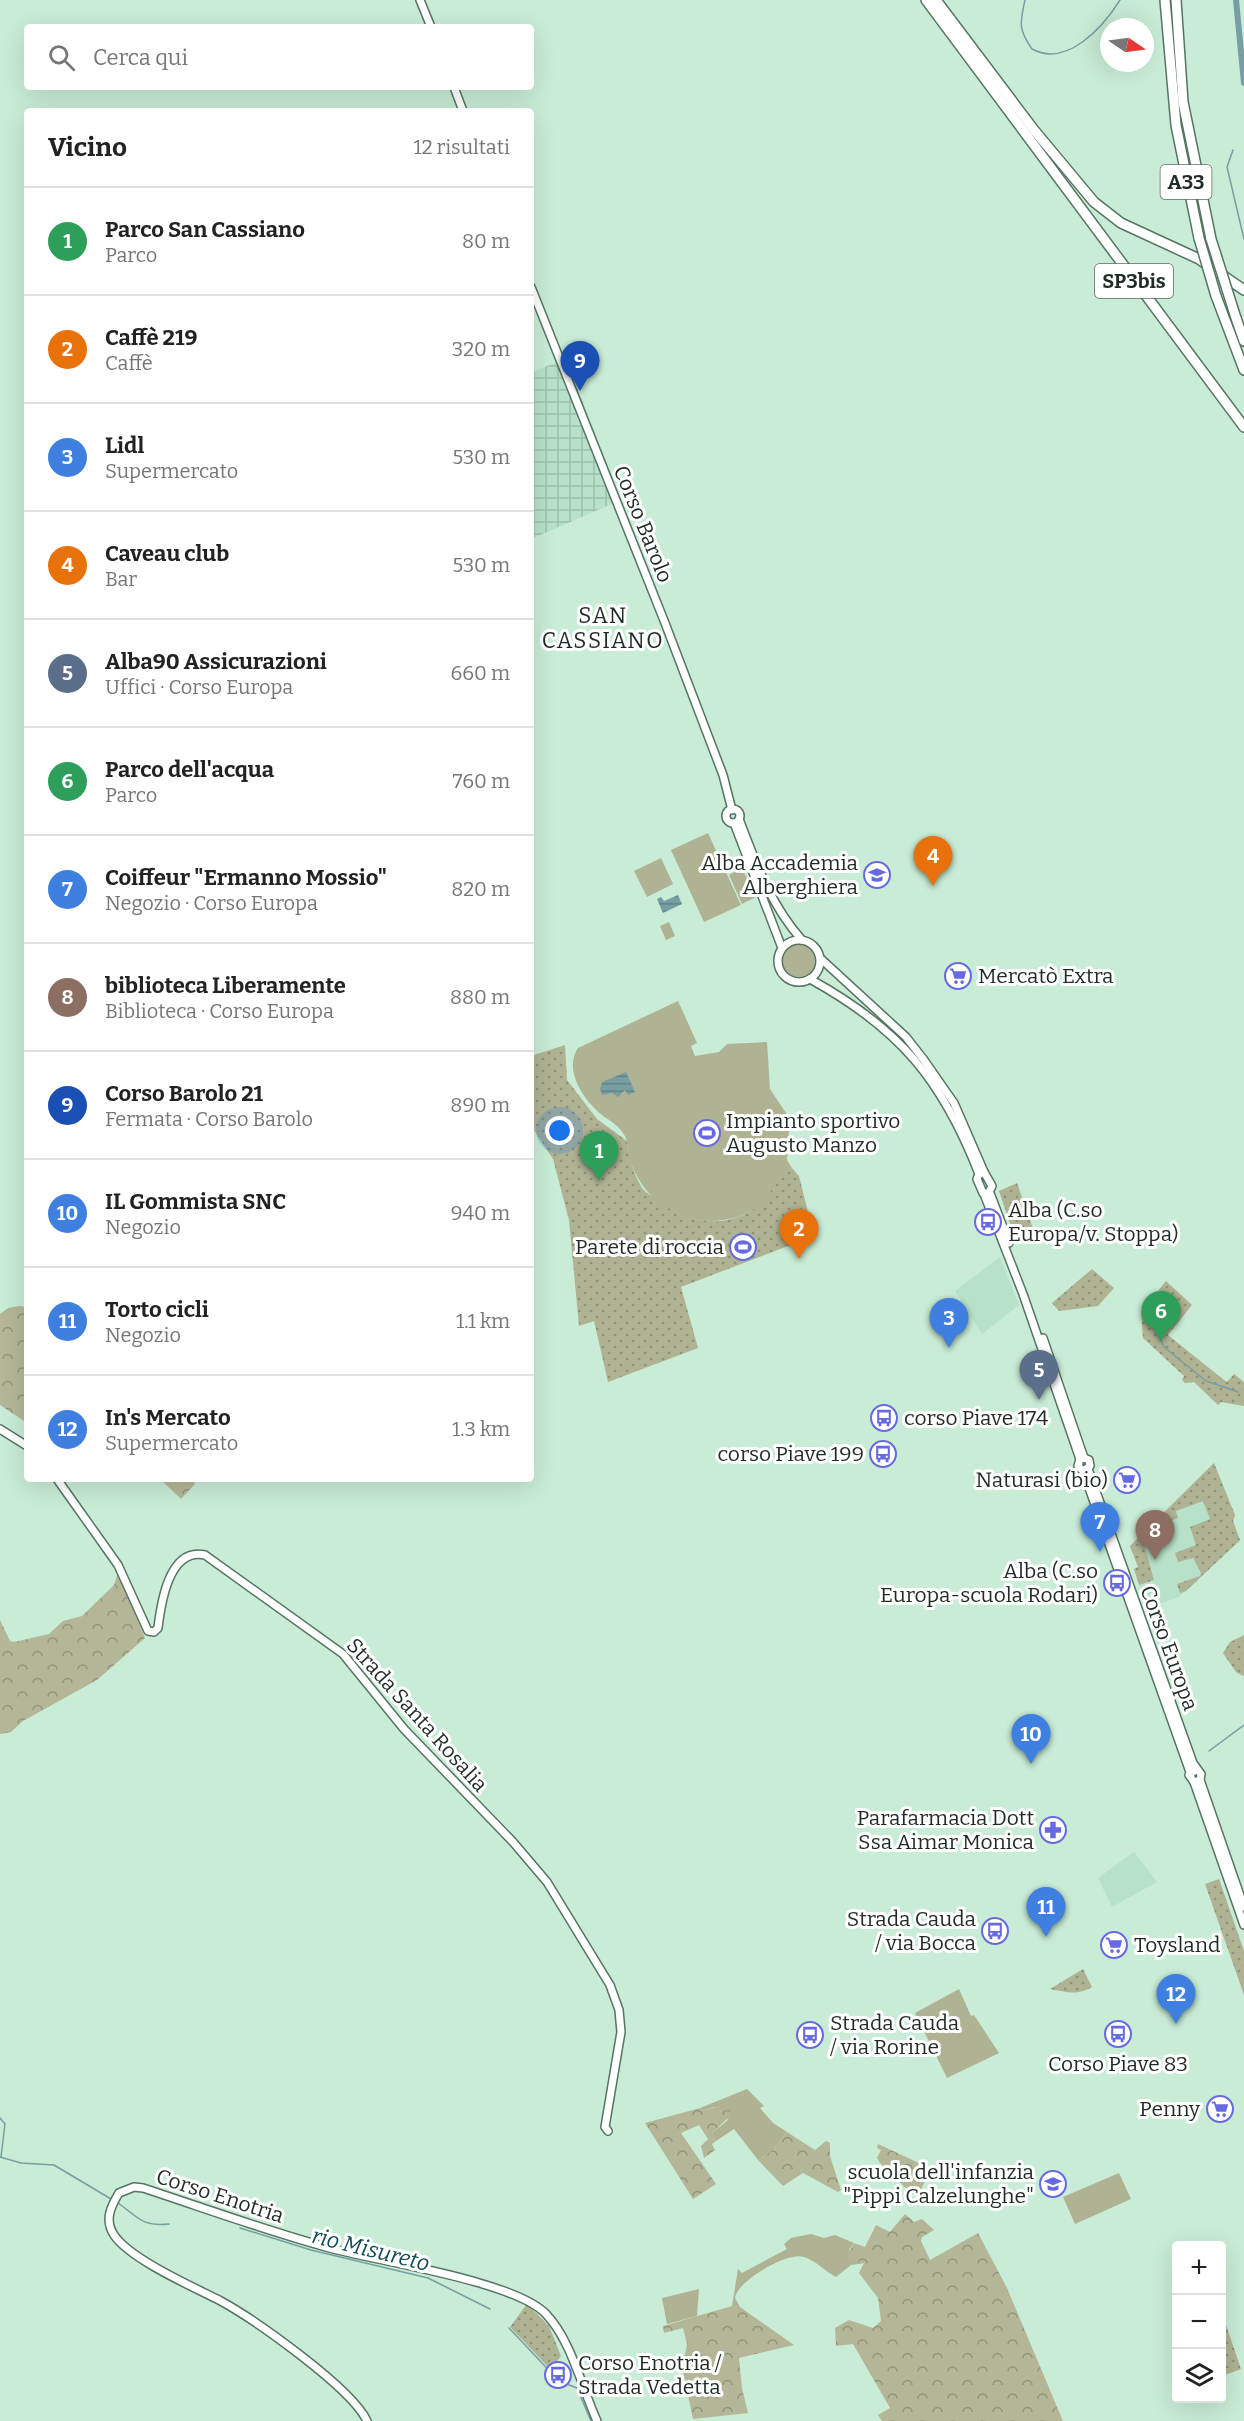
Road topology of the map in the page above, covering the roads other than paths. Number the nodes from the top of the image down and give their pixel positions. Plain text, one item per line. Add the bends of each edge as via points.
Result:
1 (420, 0) edge
2 (926, 0) edge
3 (936, 0) edge
4 (1165, 0) edge
5 (1176, 0) edge
6 (429, 24) edge
7 (455, 90) edge
8 (462, 108) edge
9 (1244, 290) edge
10 (534, 294) edge
11 (1244, 341) edge
12 (1244, 370) edge
13 (1244, 427) edge
14 (732, 810) junction
15 (737, 821) junction
16 (801, 940) junction
17 (782, 948) junction
18 (820, 958) junction
19 (810, 979) junction
20 (982, 1173) junction
21 (987, 1193) junction
22 (0, 1429) edge
23 (24, 1444) edge
24 (1082, 1458) junction
25 (1086, 1470) junction
26 (59, 1482) edge
27 (1193, 1771) junction
28 (1197, 1781) junction
29 (1244, 1907) edge
30 (1244, 1925) edge
31 (608, 2131) dead end
32 (367, 2421) edge
33 (597, 2421) edge

1 - 6 main road
2 - 13 highway, SP3bis
3 - 9 highway via 1034,130 1080,187 1109,215 1144,236 1199,259
4 - 12 highway, A33, bridge via 1176,125 1199,238
5 - 11 highway, A33, bridge via 1187,127 1211,239
7 - 8 main road
10 - 14 main road, Corso Barolo via 723,775
14 - 15 main road via 739,813
14 - 15 main road, Corso Barolo via 726,817 729,822
15 - 16 main road via 770,893
15 - 17 main road
16 - 17 main road
16 - 18 main road via 815,947
17 - 19 main road via 778,963 783,975 797,982
18 - 19 main road via 818,970
18 - 20 main road via 906,1037 924,1060 954,1103
19 - 20 main road via 873,1019 922,1066 954,1115
20 - 21 main road via 990,1181
20 - 21 main road via 977,1182
21 - 24 main road
21 - 24 main road
22 - 23 main road
24 - 25 main road via 1078,1466
25 - 27 main road, Corso Europa
25 - 27 main road, Corso Europa via 1147,1653
26 - 31 main road, Strada Santa Rosalia via 118,1565 148,1631 158,1628 168,1583 179,1562 191,1554 205,1556 343,1654 404,1729 547,1882 610,1986 619,2010 621,2032 605,2127
27 - 28 main road via 1189,1777
28 - 29 main road
28 - 30 main road
32 - 33 main road, Corso Enotria via 350,2396 263,2329 122,2243 109,2224 114,2201 122,2190 143,2188 325,2247 523,2297 546,2314 568,2345

